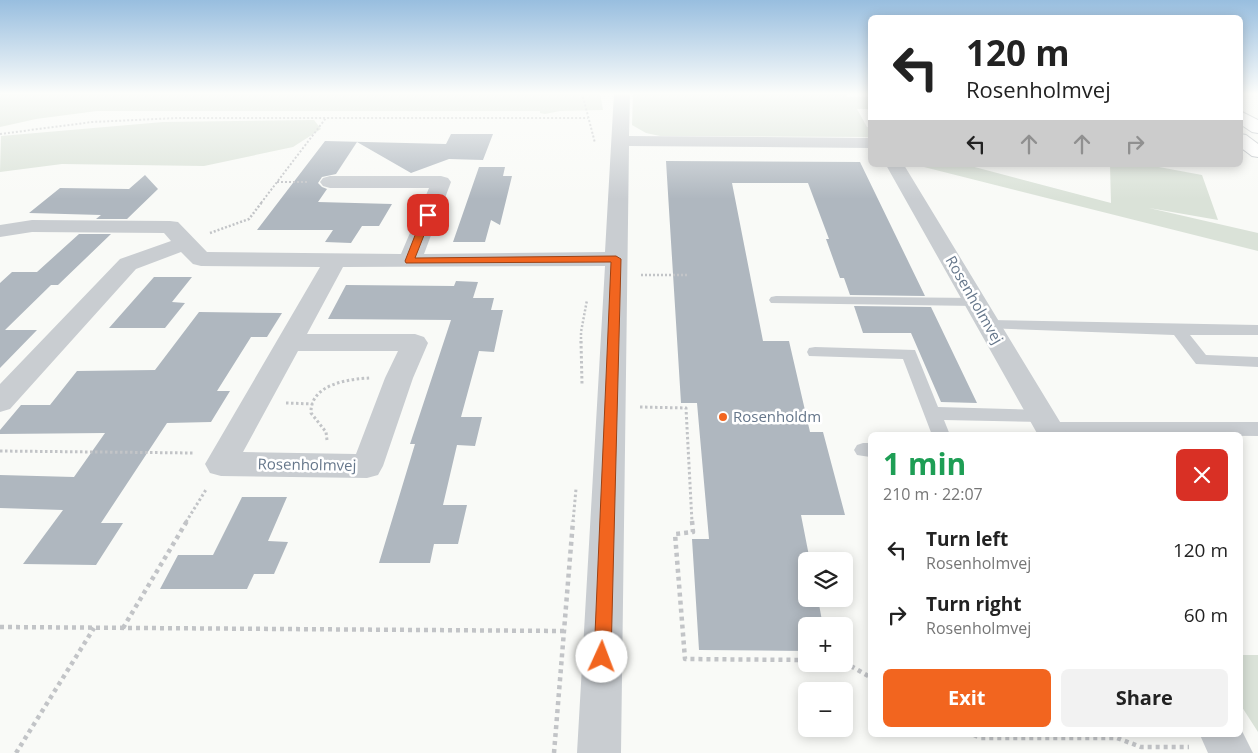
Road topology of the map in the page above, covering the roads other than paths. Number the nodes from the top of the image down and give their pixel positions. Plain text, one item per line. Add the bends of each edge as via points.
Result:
1 (612, 128) edge
2 (1243, 141) edge
3 (608, 143) junction
4 (868, 144) edge
5 (1258, 152) edge
6 (897, 167) edge
7 (330, 182) road end
8 (0, 232) edge
9 (185, 243) junction
10 (336, 259) junction
11 (410, 261) junction
12 (608, 265) junction
13 (776, 300) dead end
14 (975, 302) junction
15 (989, 326) junction
16 (1178, 330) junction
17 (1258, 330) edge
18 (290, 342) junction
19 (815, 352) dead end
20 (1258, 362) edge
21 (0, 402) edge
22 (932, 413) junction
23 (1048, 427) edge
24 (1258, 429) edge
25 (940, 432) edge
26 (599, 753) edge

1 - 3 street
2 - 5 main road
3 - 4 street
3 - 12 street
6 - 14 street, Rosenholmvej
7 - 11 street via 441,182
8 - 9 street via 32,226 170,227
9 - 10 street via 201,259
9 - 21 street via 128,264
10 - 11 street
10 - 18 street
11 - 12 street
12 - 26 street via 611,407
13 - 14 lane
14 - 15 street, Rosenholmvej
15 - 16 lane
15 - 23 street, Rosenholmvej
16 - 17 lane
16 - 20 lane via 1202,360
18 - 18 street, Rosenholmvej via 415,344 367,466 221,464
19 - 22 lane via 909,354
22 - 23 lane
22 - 25 lane
23 - 24 lane

